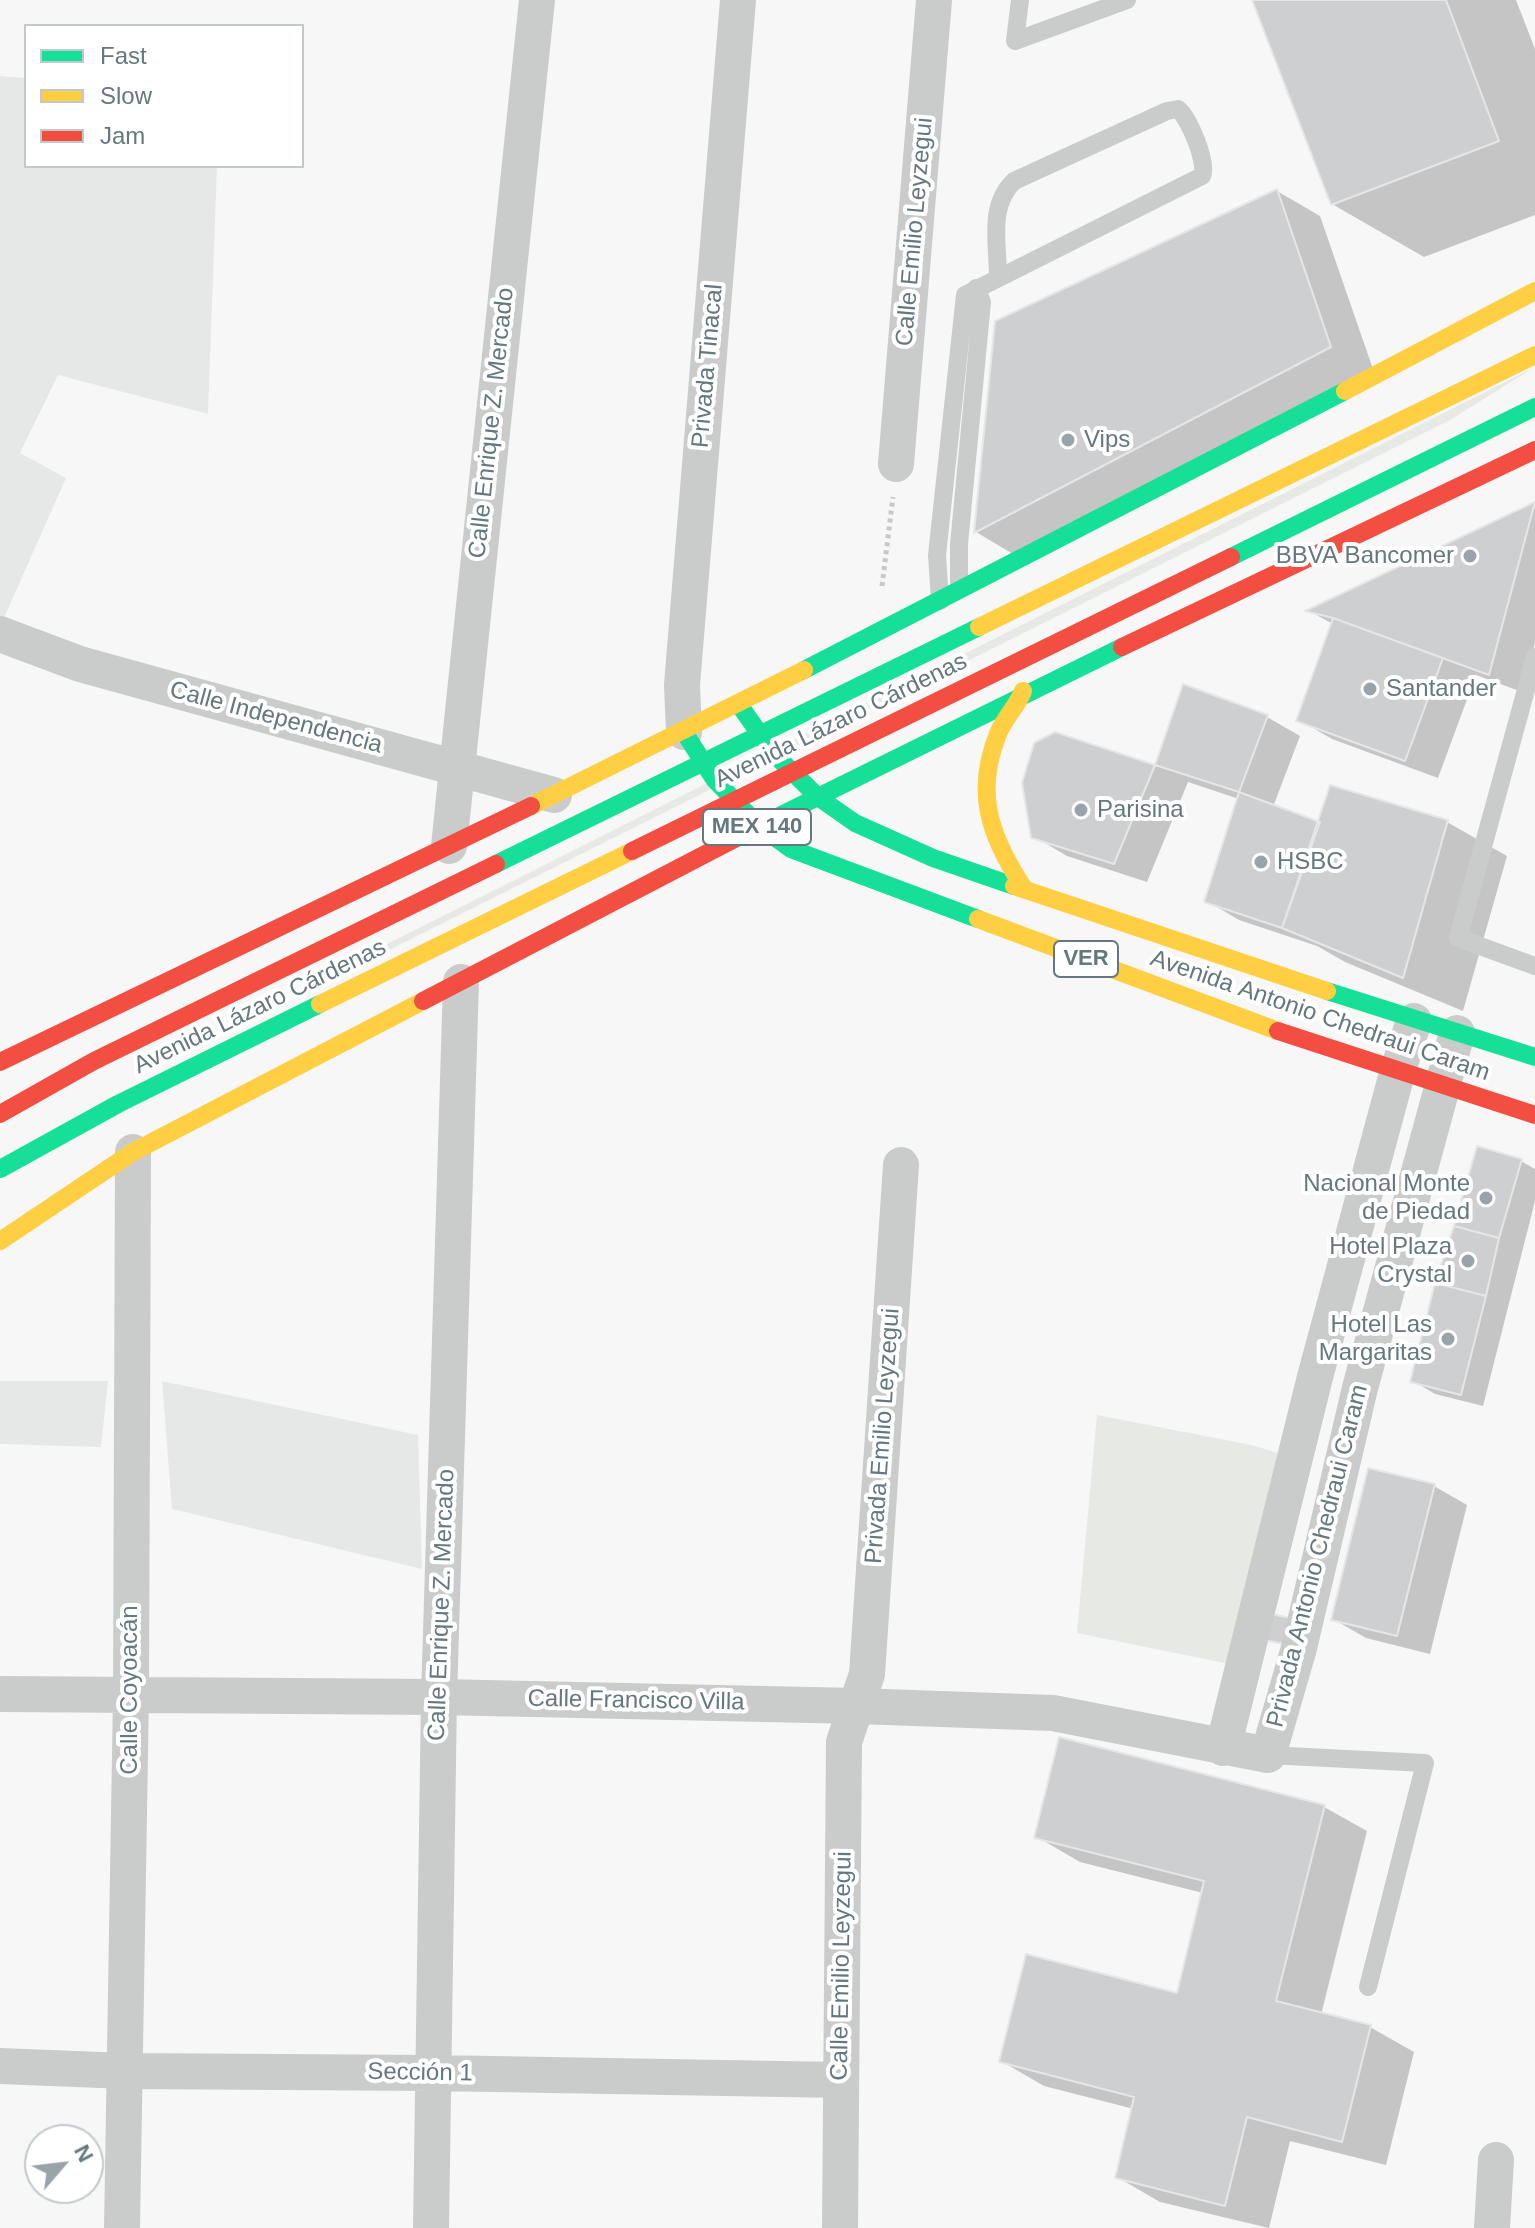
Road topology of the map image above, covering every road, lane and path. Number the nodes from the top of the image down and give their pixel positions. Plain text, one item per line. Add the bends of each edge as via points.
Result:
1 (537, 0) edge
2 (738, 0) edge
3 (934, 0) edge
4 (1020, 0) edge
5 (1127, 0) edge
6 (998, 278) junction
7 (976, 288) junction
8 (1535, 291) edge
9 (1535, 355) edge
10 (1535, 407) edge
11 (1535, 450) edge
12 (896, 464) joint
13 (1034, 553) junction
14 (965, 588) junction
15 (940, 601) junction
16 (1028, 631) junction
17 (879, 632) junction
18 (0, 634) edge
19 (1535, 657) edge
20 (1082, 666) junction
21 (1022, 697) junction
22 (738, 703) junction
23 (684, 732) junction
24 (456, 768) junction
25 (554, 795) junction
26 (818, 797) junction
27 (759, 826) junction
28 (449, 846) junction
29 (1023, 887) junction
30 (1535, 966) edge
31 (461, 982) junction
32 (1414, 1021) junction
33 (1457, 1033) junction
34 (52, 1035) junction
35 (1535, 1057) edge
36 (0, 1062) edge
37 (1398, 1070) junction
38 (0, 1073) edge
39 (1442, 1084) junction
40 (0, 1114) edge
41 (1535, 1115) edge
42 (133, 1152) junction
43 (901, 1165) dead end
44 (0, 1169) edge
45 (0, 1241) edge
46 (1315, 1377) junction
47 (1360, 1388) junction
48 (0, 1694) edge
49 (131, 1696) junction
50 (439, 1697) junction
51 (857, 1706) junction
52 (1223, 1748) junction
53 (1268, 1755) junction
54 (1368, 1987) dead end
55 (0, 2066) edge
56 (126, 2071) junction
57 (436, 2073) junction
58 (840, 2080) junction
59 (1496, 2160) dead end
60 (122, 2228) edge
61 (431, 2228) edge
62 (840, 2228) edge
63 (1492, 2228) edge

1 - 24 street, Calle Enrique Z. Mercado
2 - 23 street, Privada Tinacal via 682,685
3 - 12 street, Calle Emilio Leyzegui
4 - 5 lane via 1015,41
6 - 6 lane via 1202,176 1204,164 1185,115 1178,109 1167,111 1014,181 1002,193 997,209
6 - 7 lane
7 - 14 lane via 982,302 959,544
7 - 15 lane via 965,295 937,555
8 - 13 main road
9 - 40 main road, Avenida Lázaro Cárdenas via 94,1061
10 - 44 main road, Avenida Lázaro Cárdenas / MEX 140 via 132,1097
11 - 20 main road, MEX 140
12 - 17 path
13 - 14 main road
13 - 16 main road via 1025,581
14 - 15 main road
14 - 16 main road via 1001,602
15 - 17 main road
16 - 20 main road
16 - 21 main road
17 - 22 main road
18 - 24 street, Calle Independencia via 80,664
19 - 30 lane via 1458,938
20 - 21 main road, MEX 140
21 - 26 main road, MEX 140
21 - 29 main road via 998,731 987,771 986,812 999,852
22 - 23 main road
22 - 26 main road, Avenida Antonio Chedraui Caram / VER via 774,754
23 - 25 main road
23 - 27 main road, Avenida Antonio Chedraui Caram / VER via 714,779
24 - 25 street, Calle Independencia
24 - 28 street, Calle Enrique Z. Mercado
25 - 28 main road
26 - 27 main road, MEX 140
26 - 29 main road, Avenida Antonio Chedraui Caram / VER via 855,823 933,858
27 - 31 main road, MEX 140
27 - 37 main road, Avenida Antonio Chedraui Caram / VER via 791,849 1290,1035
28 - 34 main road
29 - 32 main road, Avenida Antonio Chedraui Caram / VER
31 - 42 main road, MEX 140
31 - 50 street, Calle Enrique Z. Mercado
32 - 33 main road, Avenida Antonio Chedraui Caram / VER
32 - 37 street, Privada Antonio Chedraui Caram
33 - 35 main road, Avenida Antonio Chedraui Caram / VER
33 - 39 street, Privada Antonio Chedraui Caram
34 - 36 main road
34 - 38 main road
37 - 39 main road, Avenida Antonio Chedraui Caram / VER
37 - 46 street, Privada Antonio Chedraui Caram
39 - 41 main road, Avenida Antonio Chedraui Caram / VER
39 - 47 street, Privada Antonio Chedraui Caram
42 - 45 main road, MEX 140
42 - 49 street, Calle Coyoacán
43 - 51 street, Privada Emilio Leyzegui via 867,1674
46 - 47 street
46 - 52 street, Privada Antonio Chedraui Caram
47 - 53 street, Privada Antonio Chedraui Caram via 1299,1648
48 - 49 street, Calle Francisco Villa
49 - 50 street, Calle Francisco Villa
49 - 56 street, Calle Coyoacán
50 - 51 street, Calle Francisco Villa
50 - 57 street, Calle Enrique Z. Mercado
51 - 52 street, Calle Francisco Villa via 1053,1713
51 - 58 street, Calle Emilio Leyzegui via 844,1742
52 - 53 street, Calle Francisco Villa
53 - 54 lane via 1425,1763
55 - 56 street, Sección 1
56 - 57 street, Sección 1
56 - 60 street, Calle Coyoacán
57 - 58 street, Sección 1
57 - 61 street, Calle Enrique Z. Mercado
58 - 62 street, Calle Emilio Leyzegui
59 - 63 street

